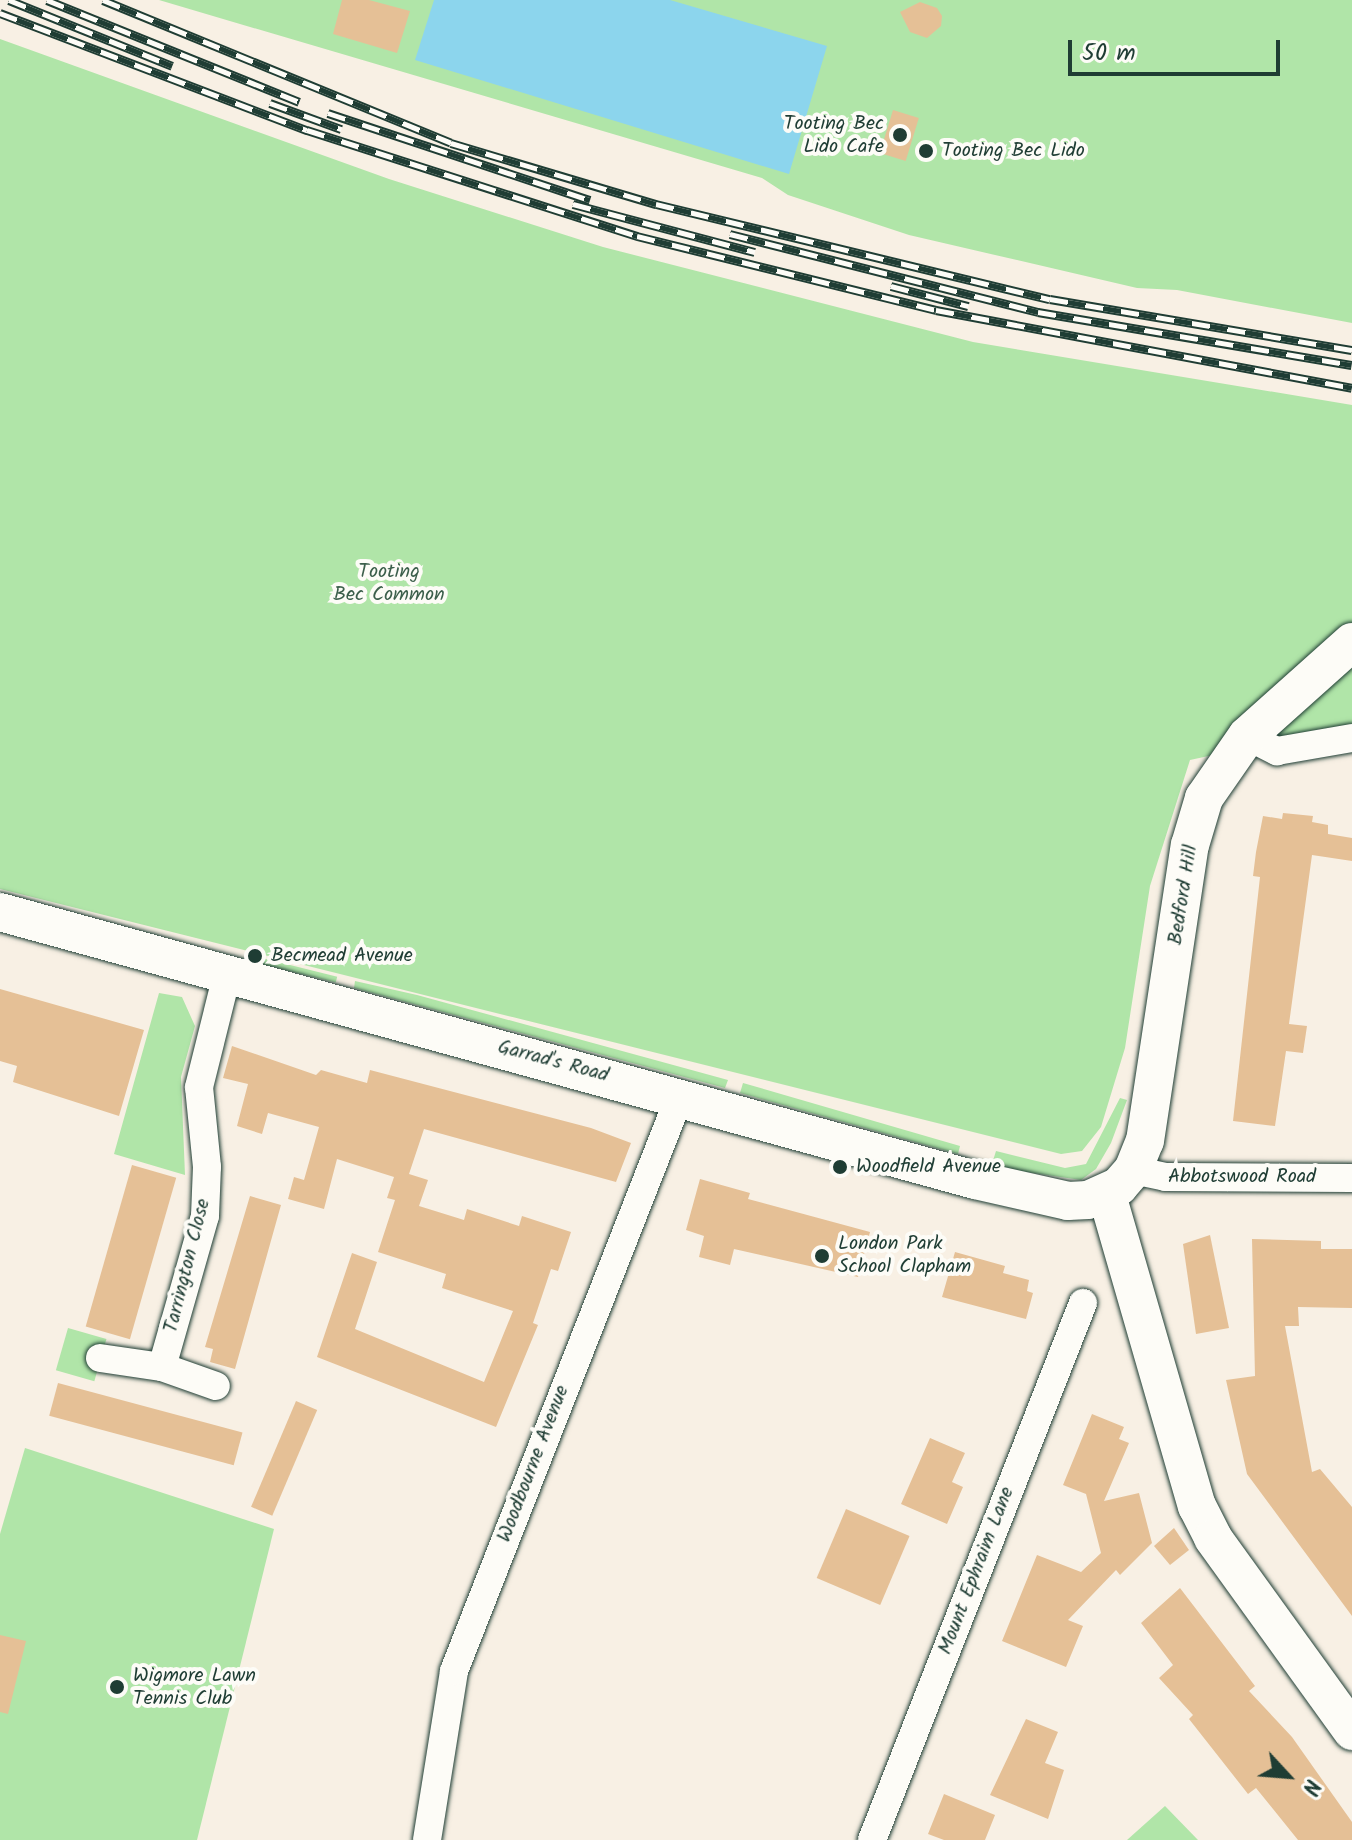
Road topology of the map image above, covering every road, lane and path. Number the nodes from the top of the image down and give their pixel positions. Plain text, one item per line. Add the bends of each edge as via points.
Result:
1 (1352, 642) edge
2 (1247, 736) junction
3 (1352, 738) edge
4 (0, 912) edge
5 (227, 975) junction
6 (679, 1098) junction
7 (1352, 1178) edge
8 (1120, 1183) junction
9 (1083, 1303) dead end
10 (100, 1358) dead end
11 (162, 1367) junction
12 (216, 1386) dead end
13 (1352, 1731) edge
14 (427, 1840) edge
15 (872, 1840) edge

1 - 2 main road, Bedford Hill
2 - 3 street via 1277,751
2 - 8 main road, Bedford Hill via 1204,798 1190,845 1145,1141
4 - 5 main road, Garrad's Road
5 - 6 main road, Garrad's Road
5 - 11 street, Tarrington Close via 199,1087 207,1167 205,1216
6 - 8 main road, Garrad's Road via 1068,1201
6 - 14 street, Woodbourne Avenue via 454,1671
7 - 8 street, Abbotswood Road via 1165,1177
8 - 13 main road via 1197,1506 1213,1538
9 - 15 street, Mount Ephraim Lane
10 - 11 street
11 - 12 street

